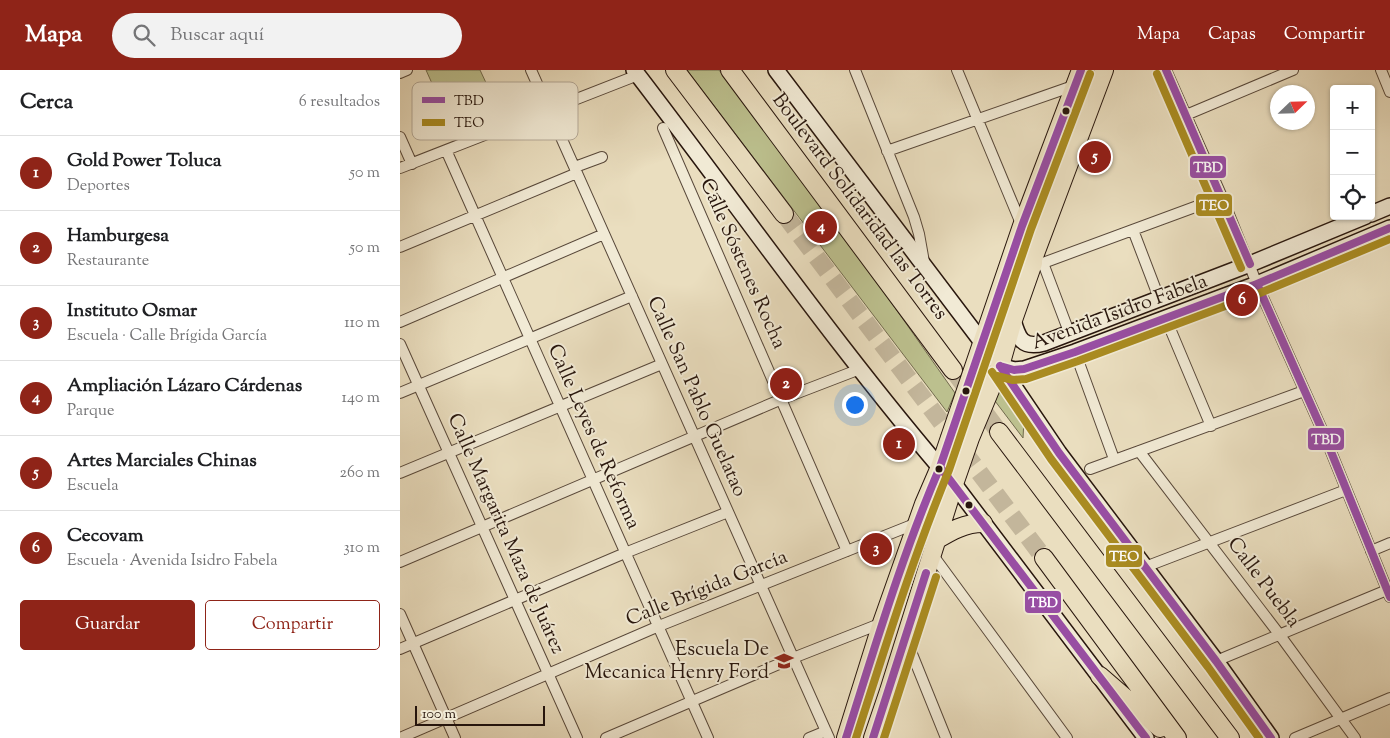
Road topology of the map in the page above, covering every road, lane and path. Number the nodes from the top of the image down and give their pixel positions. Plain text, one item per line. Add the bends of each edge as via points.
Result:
1 (407, 70) edge
2 (531, 70) edge
3 (667, 70) edge
4 (675, 70) edge
5 (730, 70) edge
6 (776, 70) edge
7 (855, 70) edge
8 (957, 70) edge
9 (1104, 70) edge
10 (1166, 70) edge
11 (1293, 70) edge
12 (1381, 70) edge
13 (636, 72) edge
14 (400, 73) edge
15 (1078, 77) edge
16 (536, 82) edge
17 (1389, 89) edge
18 (578, 97) edge
19 (696, 98) junction
20 (1186, 115) junction
21 (978, 120) junction
22 (663, 128) dead end
23 (400, 137) edge
24 (472, 140) edge
25 (562, 140) edge
26 (446, 150) junction
27 (887, 151) junction
28 (602, 157) dead end
29 (412, 164) junction
30 (400, 168) edge
31 (576, 170) junction
32 (1222, 198) junction
33 (1390, 206) edge
34 (1375, 212) edge
35 (475, 214) junction
36 (784, 214) tunnel mouth
37 (1356, 220) edge
38 (1022, 226) junction
39 (1390, 228) edge
40 (1133, 230) junction
41 (604, 234) junction
42 (400, 247) edge
43 (1250, 264) junction
44 (925, 268) junction
45 (502, 277) junction
46 (1257, 284) junction
47 (632, 296) junction
48 (1159, 298) junction
49 (1166, 319) junction
50 (1013, 320) junction
51 (400, 322) edge
52 (1069, 332) junction
53 (530, 339) junction
54 (983, 343) junction
55 (400, 344) edge
56 (1075, 352) junction
57 (662, 364) junction
58 (1000, 366) junction
59 (860, 369) junction
60 (953, 370) tunnel mouth
61 (419, 385) junction
62 (1304, 391) junction
63 (400, 393) edge
64 (782, 399) junction
65 (561, 406) junction
66 (1211, 426) junction
67 (999, 432) tunnel mouth
68 (694, 436) junction
69 (1139, 451) junction
70 (450, 452) junction
71 (1114, 459) junction
72 (940, 467) junction
73 (1090, 469) dead end
74 (400, 473) edge
75 (592, 479) junction
76 (954, 484) junction
77 (1346, 490) junction
78 (728, 512) junction
79 (918, 523) junction
80 (983, 523) junction
81 (482, 527) junction
82 (1209, 541) junction
83 (1390, 543) edge
84 (934, 547) junction
85 (848, 551) junction
86 (1371, 551) junction
87 (625, 553) junction
88 (1044, 558) tunnel mouth
89 (400, 562) edge
90 (1145, 567) junction
91 (760, 585) junction
92 (1388, 593) edge
93 (514, 600) junction
94 (400, 614) edge
95 (882, 623) junction
96 (659, 626) junction
97 (1279, 634) junction
98 (905, 638) junction
99 (413, 644) junction
100 (400, 650) edge
101 (793, 658) junction
102 (1216, 661) junction
103 (549, 675) junction
104 (1100, 676) junction
105 (1390, 698) edge
106 (692, 701) junction
107 (1341, 717) junction
108 (446, 718) junction
109 (828, 734) edge
110 (400, 738) edge
111 (455, 738) edge
112 (578, 738) edge
113 (606, 738) edge
114 (708, 738) edge
115 (809, 738) edge
116 (846, 738) edge
117 (873, 738) edge
118 (946, 738) edge
119 (1067, 738) edge
120 (1146, 738) edge
121 (1170, 738) edge
122 (1177, 738) edge
123 (1230, 738) edge
124 (1271, 738) edge
125 (1294, 738) edge
126 (1355, 738) edge

1 - 14 street
2 - 16 street, Calle San Pablo Guelatao
3 - 19 highway
4 - 19 highway
5 - 60 highway, Boulevard Solidaridad las Torres
6 - 44 main road, Boulevard Solidaridad las Torres
7 - 27 street
8 - 21 street
9 - 50 highway
10 - 20 street
11 - 20 street
12 - 17 street
13 - 18 street
13 - 59 main road
15 - 21 street
15 - 38 highway
19 - 36 highway
20 - 32 street
21 - 27 street
21 - 38 street
22 - 64 street, Calle Sóstenes Rocha
23 - 29 street
24 - 26 street
25 - 31 street, Calle San Pablo Guelatao
26 - 29 street
26 - 35 street, Calle Leyes de Reforma
27 - 44 street via 914,217
28 - 31 street
29 - 30 street
31 - 35 street
31 - 41 street, Calle San Pablo Guelatao
32 - 40 street
32 - 43 street
33 - 34 main road
35 - 42 street
35 - 45 street, Calle Leyes de Reforma
37 - 43 main road, Avenida Isidro Fabela
38 - 54 highway
39 - 46 main road, Avenida Isidro Fabela
40 - 48 street
40 - 52 street via 1043,263
41 - 45 street
41 - 47 street, Calle San Pablo Guelatao
43 - 46 street
43 - 48 main road, Avenida Isidro Fabela
44 - 54 main road, Boulevard Solidaridad las Torres
45 - 51 street
45 - 53 street, Calle Leyes de Reforma
46 - 49 main road, Avenida Isidro Fabela
46 - 62 street
47 - 53 street
47 - 57 street, Calle San Pablo Guelatao
48 - 52 main road, Avenida Isidro Fabela
49 - 56 main road, Avenida Isidro Fabela
49 - 66 street
50 - 52 main road, Avenida Isidro Fabela via 1019,338 1032,346
50 - 58 highway
53 - 61 street
53 - 65 street, Calle Leyes de Reforma
54 - 58 main road, Boulevard Solidaridad las Torres
54 - 72 highway
55 - 61 street, Calle Margarita Maza de Juárez
56 - 58 main road, Avenida Isidro Fabela via 1024,370
56 - 71 street
57 - 65 street
57 - 68 street, Calle San Pablo Guelatao
58 - 76 highway
58 - 90 main road, Boulevard Solidaridad las Torres
59 - 64 street
59 - 72 main road
61 - 63 street
61 - 70 street, Calle Margarita Maza de Juárez
62 - 66 street
62 - 77 street
64 - 68 street
64 - 85 street, Calle Sóstenes Rocha
65 - 70 street
65 - 75 street, Calle Leyes de Reforma
66 - 69 street
67 - 123 highway
68 - 75 street
68 - 78 street, Calle San Pablo Guelatao
69 - 71 street
69 - 82 street, Calle Puebla
70 - 74 street
70 - 81 street, Calle Margarita Maza de Juárez
71 - 73 street
72 - 76 main road
72 - 79 highway
75 - 81 street
75 - 87 street, Calle Leyes de Reforma
76 - 80 main road
76 - 84 highway
77 - 82 street
77 - 86 street
78 - 87 street
78 - 91 street, Calle San Pablo Guelatao
79 - 85 street, Calle Brígida García
79 - 95 highway
80 - 84 highway via 961,527
80 - 104 main road
81 - 89 street
81 - 93 street, Calle Margarita Maza de Juárez
82 - 90 street
82 - 97 street, Calle Puebla
83 - 86 street
84 - 98 highway
84 - 119 street
85 - 91 street, Calle Brígida García
86 - 92 street
87 - 93 street
87 - 96 street, Calle Leyes de Reforma
88 - 122 highway
90 - 102 main road, Boulevard Solidaridad las Torres
91 - 96 street, Calle Brígida García
91 - 101 street, Calle San Pablo Guelatao
92 - 97 street
93 - 99 street
93 - 103 street, Calle Margarita Maza de Juárez
94 - 99 street
95 - 101 street
95 - 116 highway
96 - 103 street, Calle Brígida García
96 - 106 street, Calle Leyes de Reforma
97 - 102 street
97 - 107 street, Calle Puebla
98 - 117 highway
98 - 118 street
99 - 100 street
99 - 108 street
101 - 106 street
101 - 109 street, Calle San Pablo Guelatao
102 - 124 main road, Boulevard Solidaridad las Torres
103 - 108 street, Calle Brígida García
103 - 112 street, Calle Margarita Maza de Juárez
104 - 120 main road
104 - 121 highway
105 - 107 street
106 - 113 street
106 - 114 street, Calle Leyes de Reforma
107 - 125 street
107 - 126 street, Calle Puebla
108 - 110 street, Calle Brígida García
108 - 111 street
109 - 115 street

